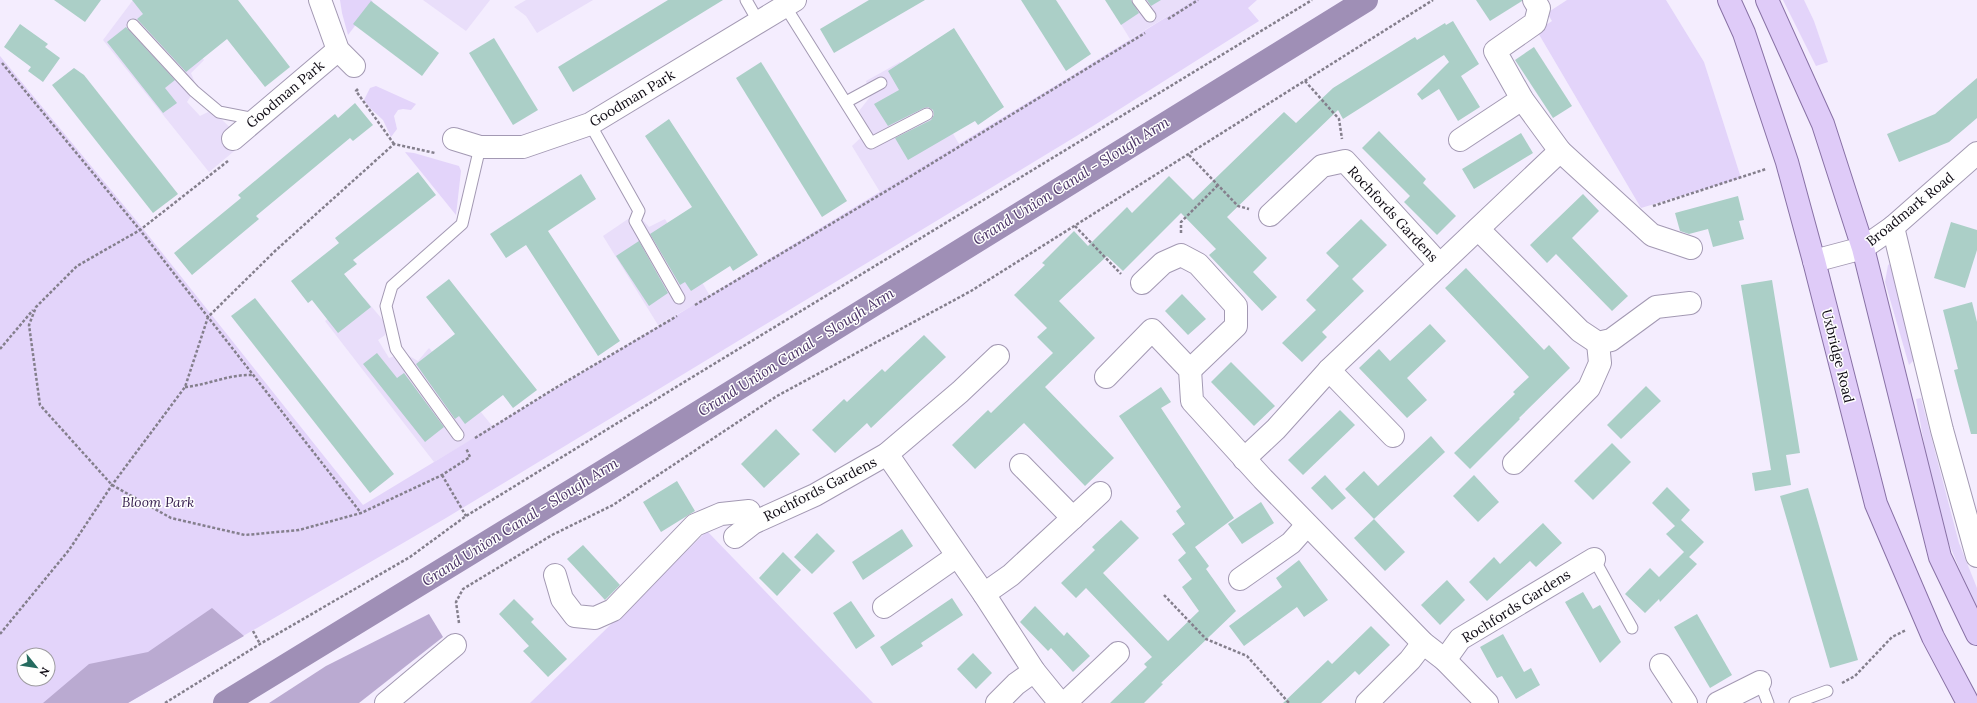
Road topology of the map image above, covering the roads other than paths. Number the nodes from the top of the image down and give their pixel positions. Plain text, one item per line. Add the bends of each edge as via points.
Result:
1 (320, 0) edge
2 (746, 0) edge
3 (1138, 0) edge
4 (1534, 0) edge
5 (1729, 0) edge
6 (1767, 0) edge
7 (790, 3) edge
8 (1150, 16) dead end
9 (758, 21) junction
10 (133, 25) dead end
11 (338, 50) junction
12 (354, 66) road end
13 (881, 83) dead end
14 (1522, 99) junction
15 (846, 102) junction
16 (927, 114) dead end
17 (256, 119) junction
18 (590, 124) junction
19 (233, 139) road end
20 (454, 139) road end
21 (1460, 140) dead end
22 (480, 147) junction
23 (1560, 150) junction
24 (1977, 153) edge
25 (1270, 215) road end
26 (1893, 227) junction
27 (1478, 229) junction
28 (1691, 248) dead end
29 (1863, 248) junction
30 (1814, 261) junction
31 (1440, 265) junction
32 (1142, 283) road end
33 (679, 298) dead end
34 (1690, 303) dead end
35 (1598, 343) junction
36 (998, 356) dead end
37 (1190, 370) junction
38 (1329, 370) junction
39 (1106, 377) dead end
40 (458, 435) road end
41 (1393, 436) dead end
42 (887, 454) junction
43 (1244, 459) junction
44 (1514, 463) dead end
45 (1021, 465) dead end
46 (1100, 493) dead end
47 (748, 510) junction
48 (1073, 518) junction
49 (1307, 525) junction
50 (735, 537) dead end
51 (957, 556) junction
52 (1977, 556) edge
53 (1594, 559) joint
54 (555, 575) dead end
55 (1240, 579) dead end
56 (984, 594) junction
57 (884, 607) dead end
58 (1632, 628) dead end
59 (1977, 634) edge
60 (1423, 643) junction
61 (454, 645) road end
62 (1118, 653) dead end
63 (1445, 660) junction
64 (1661, 665) dead end
65 (1034, 671) junction
66 (1760, 682) joint
67 (1827, 691) road end
68 (386, 703) edge
69 (997, 703) edge
70 (1060, 703) edge
71 (1065, 703) edge
72 (1367, 703) edge
73 (1487, 703) edge
74 (1686, 703) edge
75 (1718, 703) edge
76 (1768, 703) edge
77 (1795, 703) edge
78 (1968, 703) edge

1 - 11 street, Goodman Park
2 - 9 lane
3 - 8 lane
4 - 14 street via 1539,8 1535,23 1495,51
5 - 30 main road, Uxbridge Road via 1744,33 1787,162
6 - 29 main road via 1823,124
7 - 9 street, Goodman Park
7 - 15 lane
9 - 18 street, Goodman Park
10 - 17 lane via 194,92 219,112
11 - 12 street, Goodman Park
11 - 17 street, Goodman Park
13 - 15 lane
14 - 21 street
14 - 23 street
15 - 16 lane via 871,143
17 - 19 street, Goodman Park
18 - 22 street, Goodman Park via 523,148
18 - 33 lane via 639,211 635,221
20 - 22 street, Goodman Park
22 - 40 lane via 462,224 392,286 386,306 396,349
23 - 27 street, Rochfords Gardens
23 - 28 street via 1652,235
24 - 26 street, Broadmark Road
25 - 31 street, Rochfords Gardens via 1322,166 1345,161
26 - 29 street, Broadmark Road
26 - 52 street via 1942,430
27 - 31 street, Rochfords Gardens
27 - 35 street via 1580,331
29 - 30 street, Broadmark Road
29 - 59 main road via 1940,557
30 - 78 main road, Uxbridge Road via 1876,504 1926,620
31 - 38 street, Rochfords Gardens
32 - 37 street via 1163,263 1181,255 1198,264 1236,306 1236,326
34 - 35 street via 1656,307 1611,340
35 - 44 street via 1600,363 1589,388
36 - 42 street, Rochfords Gardens
37 - 39 street via 1152,330
37 - 43 street via 1192,401
38 - 41 street
38 - 43 street, Rochfords Gardens via 1276,429
42 - 47 street, Rochfords Gardens via 815,495
42 - 51 street, Rochfords Gardens
43 - 49 street
45 - 48 street
46 - 48 street
47 - 50 street, Rochfords Gardens
47 - 54 street, Rochfords Gardens via 721,514 695,526 613,610 595,618 575,616 562,599
48 - 56 street via 1011,575
49 - 55 street via 1291,543
49 - 60 street
51 - 56 street, Rochfords Gardens
51 - 57 street
53 - 58 lane
53 - 63 street, Rochfords Gardens via 1460,639
56 - 65 street, Rochfords Gardens
60 - 63 street
60 - 72 street via 1410,660
61 - 68 street
62 - 71 street
63 - 73 street
64 - 74 street
65 - 69 street
65 - 70 street, Rochfords Gardens
66 - 75 street
66 - 76 lane
67 - 77 lane

